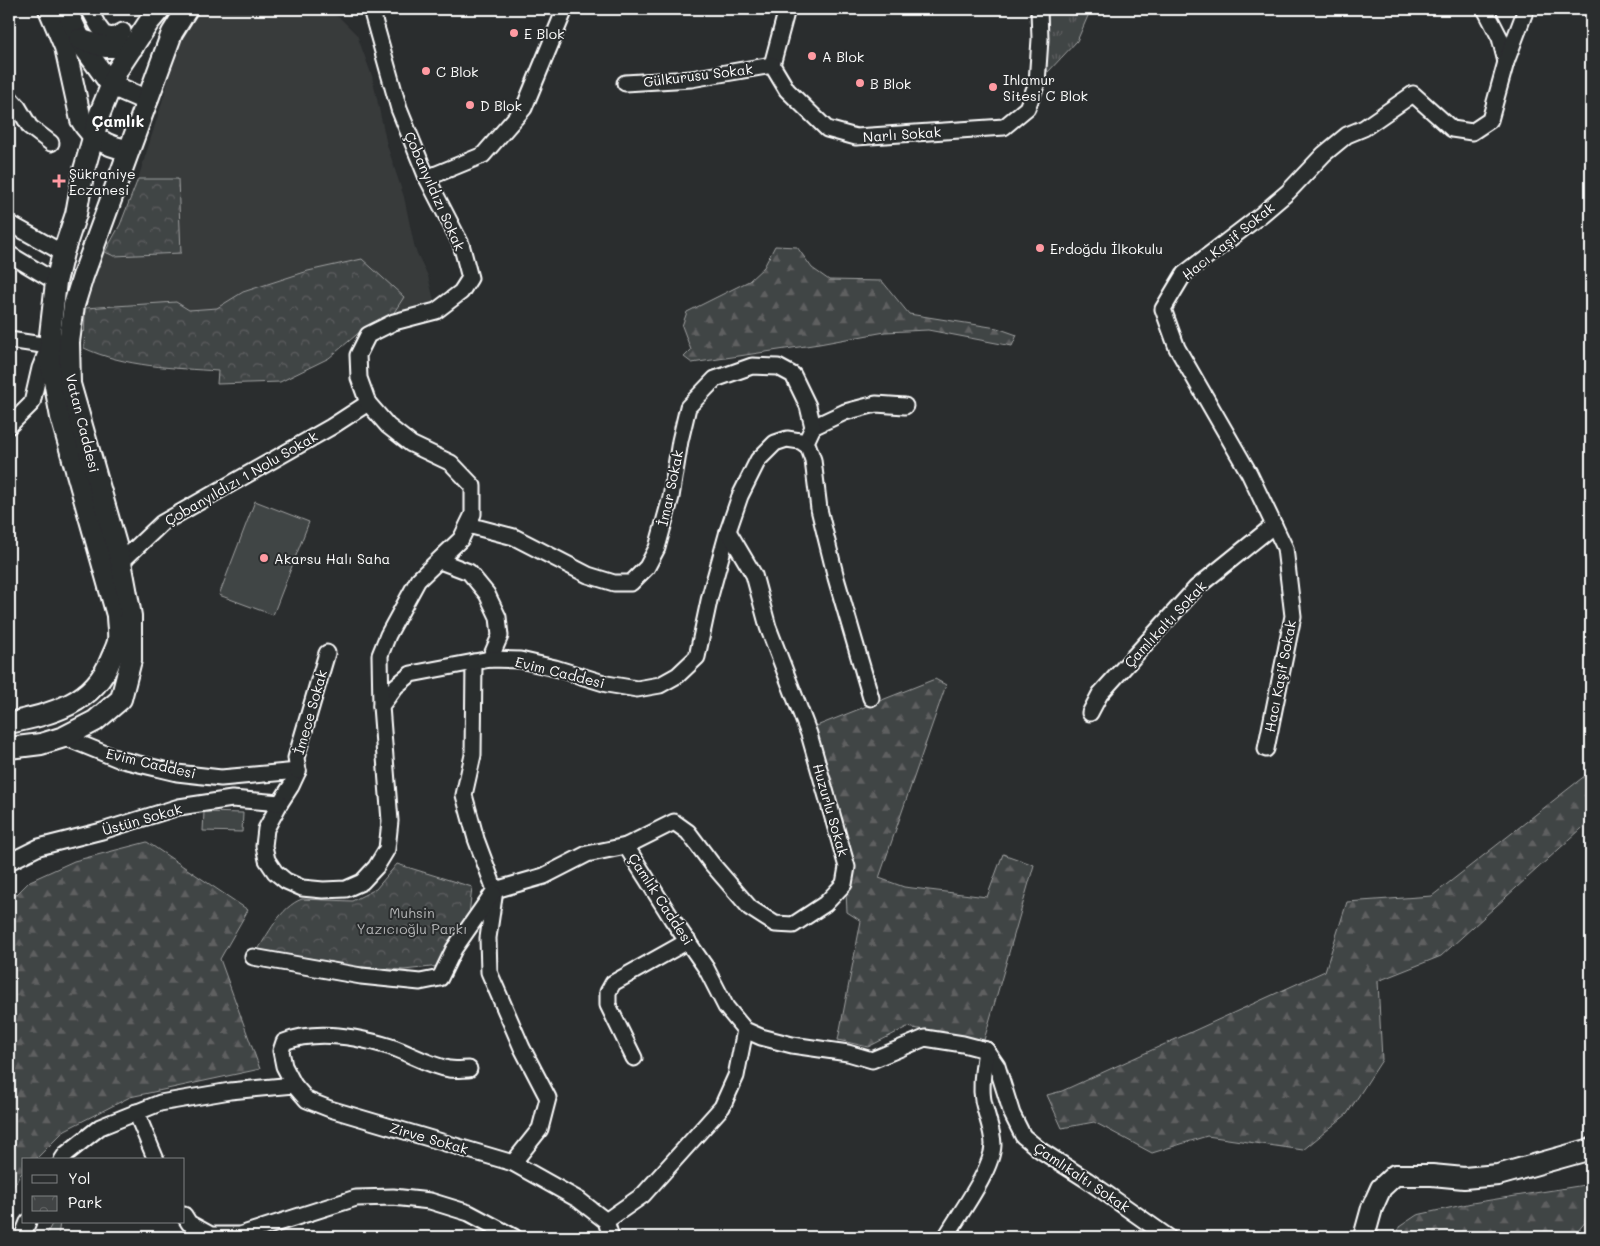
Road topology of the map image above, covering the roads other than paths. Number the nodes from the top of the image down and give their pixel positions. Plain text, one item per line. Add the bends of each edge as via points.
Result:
1 (49, 9) edge
2 (66, 9) edge
3 (89, 9) edge
4 (160, 9) edge
5 (187, 9) edge
6 (371, 9) edge
7 (565, 9) edge
8 (787, 9) edge
9 (1040, 9) edge
10 (1485, 9) edge
11 (1526, 9) edge
12 (79, 39) junction
13 (128, 39) junction
14 (1506, 62) junction
15 (772, 65) junction
16 (625, 84) dead end
17 (111, 85) junction
18 (9, 97) edge
19 (147, 102) junction
20 (94, 134) junction
21 (51, 143) dead end
22 (128, 150) junction
23 (427, 178) junction
24 (9, 223) edge
25 (63, 253) junction
26 (9, 254) edge
27 (56, 282) junction
28 (9, 340) edge
29 (49, 346) junction
30 (368, 403) junction
31 (904, 406) dead end
32 (9, 426) edge
33 (814, 426) junction
34 (805, 444) junction
35 (1274, 525) junction
36 (468, 526) junction
37 (728, 530) junction
38 (440, 561) junction
39 (121, 562) junction
40 (327, 653) dead end
41 (490, 659) junction
42 (474, 662) junction
43 (872, 698) dead end
44 (381, 706) junction
45 (1090, 713) dead end
46 (9, 723) edge
47 (64, 737) junction
48 (9, 748) edge
49 (1266, 749) dead end
50 (298, 771) junction
51 (280, 803) junction
52 (626, 846) junction
53 (9, 862) edge
54 (495, 890) junction
55 (688, 941) junction
56 (252, 957) dead end
57 (745, 1030) junction
58 (986, 1050) junction
59 (634, 1058) dead end
60 (469, 1069) dead end
61 (294, 1085) junction
62 (136, 1112) junction
63 (1591, 1149) edge
64 (63, 1158) edge
65 (155, 1158) edge
66 (513, 1163) junction
67 (185, 1217) edge
68 (606, 1221) junction
69 (27, 1224) edge
70 (22, 1237) edge
71 (514, 1237) edge
72 (611, 1237) edge
73 (946, 1237) edge
74 (1168, 1237) edge
75 (1364, 1237) edge

1 - 20 street via 65,47 81,120
2 - 12 street
3 - 13 street via 104,34
4 - 13 street, Vatan Caddesi
5 - 19 street, Vatan Caddesi via 172,33
6 - 23 street, Çobanyıldızı Sokak via 399,110
7 - 23 street via 524,108 483,155
8 - 15 street, Gülkurusu Sokak
9 - 15 street, Narlı Sokak via 1037,83 1027,108 1004,127 856,137 827,129 787,90
10 - 14 street via 1500,38
11 - 14 street, Hacı Kaşif Sokak
12 - 13 street via 105,47
12 - 17 street
13 - 17 street, Vatan Caddesi
14 - 35 street, Hacı Kaşif Sokak via 1490,120 1472,132 1452,129 1414,94 1364,128 1347,135 1324,154 1288,192 1184,274 1163,309 1177,348 1249,473
15 - 16 street, Gülkurusu Sokak via 691,79
17 - 19 street
17 - 20 street, Vatan Caddesi
18 - 21 street via 30,127
19 - 22 street, Vatan Caddesi
20 - 22 street via 103,143
20 - 25 street, Vatan Caddesi via 76,214
22 - 39 street, Vatan Caddesi via 74,305 69,349 70,384
23 - 30 street, Çobanyıldızı Sokak via 461,244 470,278 461,292 436,311 394,322 368,335 358,355 359,378
24 - 25 street
25 - 27 street, Vatan Caddesi
26 - 27 street
27 - 29 street, Vatan Caddesi
28 - 29 street
29 - 32 street via 32,403
29 - 46 street, Vatan Caddesi via 61,417 117,614 118,642 96,686 74,702 44,716
30 - 36 street, Çobanyıldızı Sokak via 388,426 411,444 451,463 473,486 473,514
30 - 39 street, Çobanyıldızı 1 Nolu Sokak via 162,523
31 - 33 street via 876,404 845,412
33 - 34 street
33 - 36 street, İmar Sokak via 793,375 778,367 752,366 715,379 688,406 671,497 657,548 646,567 630,582 614,583 588,575 514,537
34 - 37 street, Evim Caddesi via 787,439 775,443 758,460
34 - 43 street via 813,460 819,509 836,578
35 - 45 street, Çamlıkaltı Sokak via 1196,588 1100,694
35 - 49 street, Hacı Kaşif Sokak via 1285,548 1293,616
36 - 38 street, Çobanyıldızı Sokak via 461,539
37 - 41 street, Evim Caddesi via 697,657 678,676 660,685 637,689 520,660
37 - 52 street, Huzurlu Sokak via 754,575 768,627 809,734 847,867 844,884 825,904 793,925 775,924 750,908 688,832 674,822
38 - 41 street via 469,572 488,594 498,617 500,636
38 - 44 street, Çobanyıldızı Sokak via 418,580 388,634 380,655
39 - 47 street, Vatan Caddesi via 131,616 131,660 121,699 95,722
40 - 50 street, İmece Sokak via 296,758
41 - 42 street, Evim Caddesi
42 - 44 street, Evim Caddesi via 411,674 396,686
42 - 54 street via 473,755 464,795
44 - 51 street via 390,821 387,849 362,882 346,888 302,888 275,872 267,860 264,846 266,829
47 - 48 street, Vatan Caddesi
47 - 50 street, Evim Caddesi via 118,758 177,773 221,778
50 - 51 street
51 - 53 street, Üstün Sokak via 232,799 179,807 39,847
52 - 54 street, Çamlık Caddesi via 587,854 544,876
52 - 55 street, Çamlık Caddesi
54 - 56 street via 454,949 440,978 420,982 361,976
54 - 66 street via 488,938 489,972 548,1098 540,1129
55 - 57 street, Çamlık Caddesi via 726,1007
55 - 59 street via 613,983 608,992 608,1005
57 - 58 street, Çamlık Caddesi via 768,1039 872,1060 926,1038
57 - 68 street via 736,1076 722,1107 643,1195
58 - 73 street via 982,1078 993,1144 991,1159
58 - 74 street, Çamlıkaltı Sokak via 997,1066 1012,1114 1023,1136
60 - 61 street, Zirve Sokak via 450,1069 392,1048 320,1035 284,1042 281,1050 284,1066
61 - 62 street via 160,1103
61 - 66 street, Zirve Sokak via 307,1100 330,1109
62 - 64 street via 100,1127
62 - 65 street
63 - 75 street via 1498,1175 1464,1178 1394,1174 1381,1188
66 - 68 street, Zirve Sokak via 579,1200
67 - 71 street via 189,1223 210,1235 240,1235 356,1198 393,1197 430,1200 469,1213
68 - 72 street
69 - 70 street

